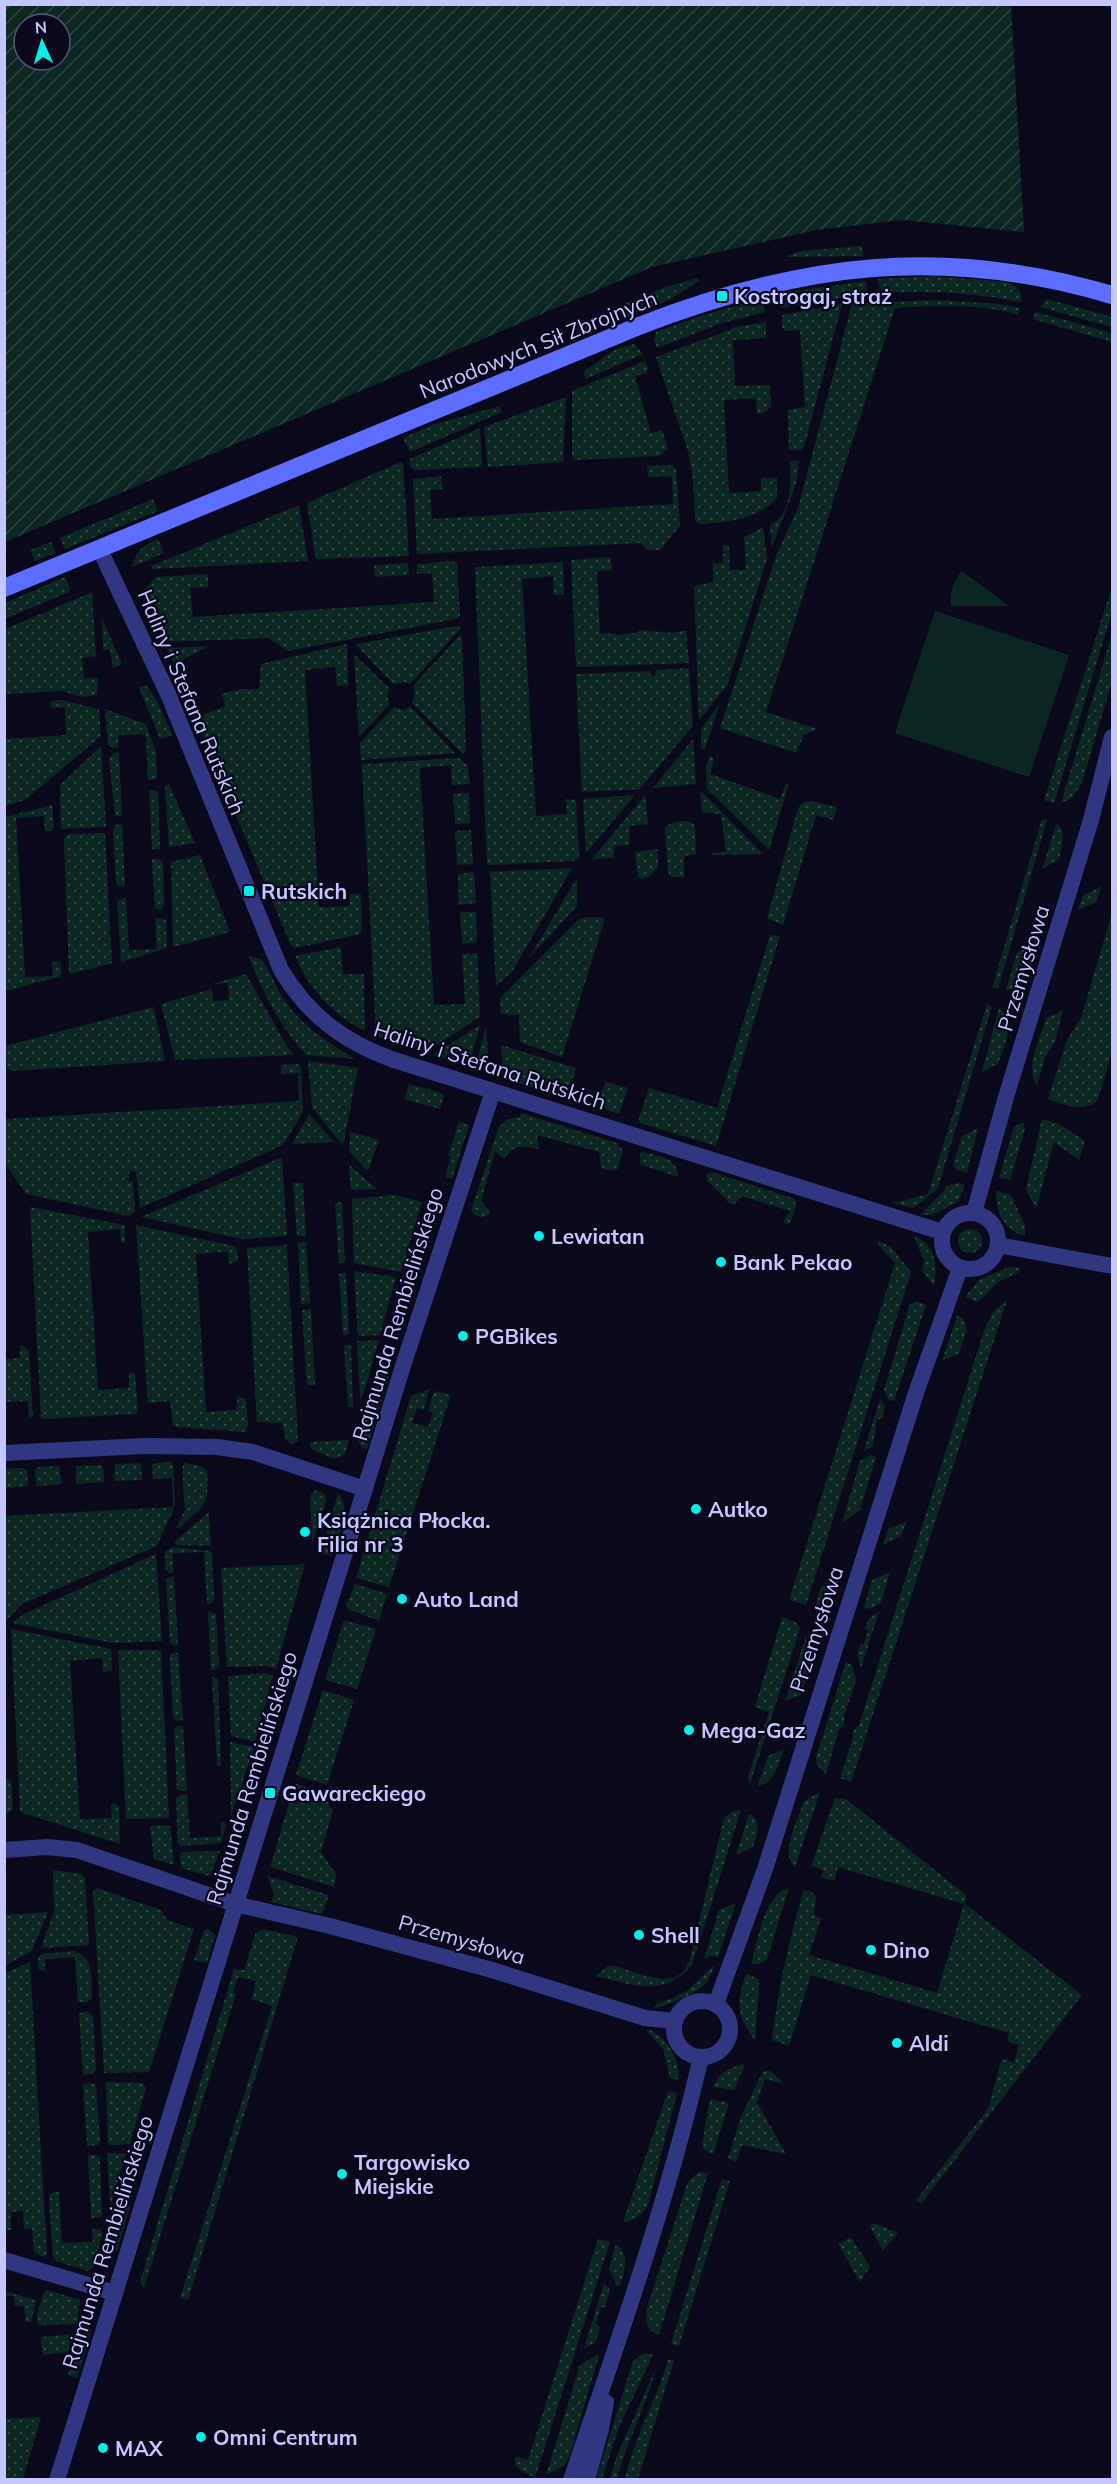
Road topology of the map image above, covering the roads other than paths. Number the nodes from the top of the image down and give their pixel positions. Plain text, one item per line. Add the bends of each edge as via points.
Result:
1 (1113, 295) edge
2 (100, 550) junction
3 (4, 588) edge
4 (1113, 737) edge
5 (493, 1091) junction
6 (974, 1213) junction
7 (942, 1232) junction
8 (998, 1245) junction
9 (1113, 1266) edge
10 (960, 1268) junction
11 (4, 1453) edge
12 (365, 1489) junction
13 (4, 1850) edge
14 (235, 1904) junction
15 (716, 2004) junction
16 (675, 2021) junction
17 (701, 2057) junction
18 (4, 2260) edge
19 (115, 2293) junction
20 (615, 2352) junction
21 (57, 2480) edge
22 (571, 2480) edge
23 (587, 2480) edge

1 - 2 street, Narodowych Sił Zbrojnych via 1017,272 945,265 872,267 768,283 639,326
2 - 3 street, Narodowych Sił Zbrojnych
2 - 5 street, Haliny i Stefana Rutskich via 168,694 266,935 295,992 346,1039 368,1050
4 - 6 street, Przemysłowa
5 - 7 street, Haliny i Stefana Rutskich
5 - 12 street, Rajmunda Rembielińskiego
6 - 7 street via 955,1217
6 - 8 street via 993,1224
7 - 10 street via 944,1254
8 - 9 street
8 - 10 street via 989,1262 970,1270
10 - 15 street, Przemysłowa via 912,1404 765,1869
11 - 12 street via 144,1446 217,1447 253,1452
12 - 14 street, Rajmunda Rembielińskiego
13 - 14 street, Przemysłowa via 77,1850
14 - 16 street, Przemysłowa via 492,1970 645,2018
14 - 19 street, Rajmunda Rembielińskiego
15 - 16 street via 692,2003 681,2010
15 - 17 street via 725,2012 730,2037 724,2048
16 - 17 street via 679,2046
17 - 20 street via 675,2157
18 - 19 street
19 - 21 street, Rajmunda Rembielińskiego
20 - 22 street
20 - 23 street via 602,2429

